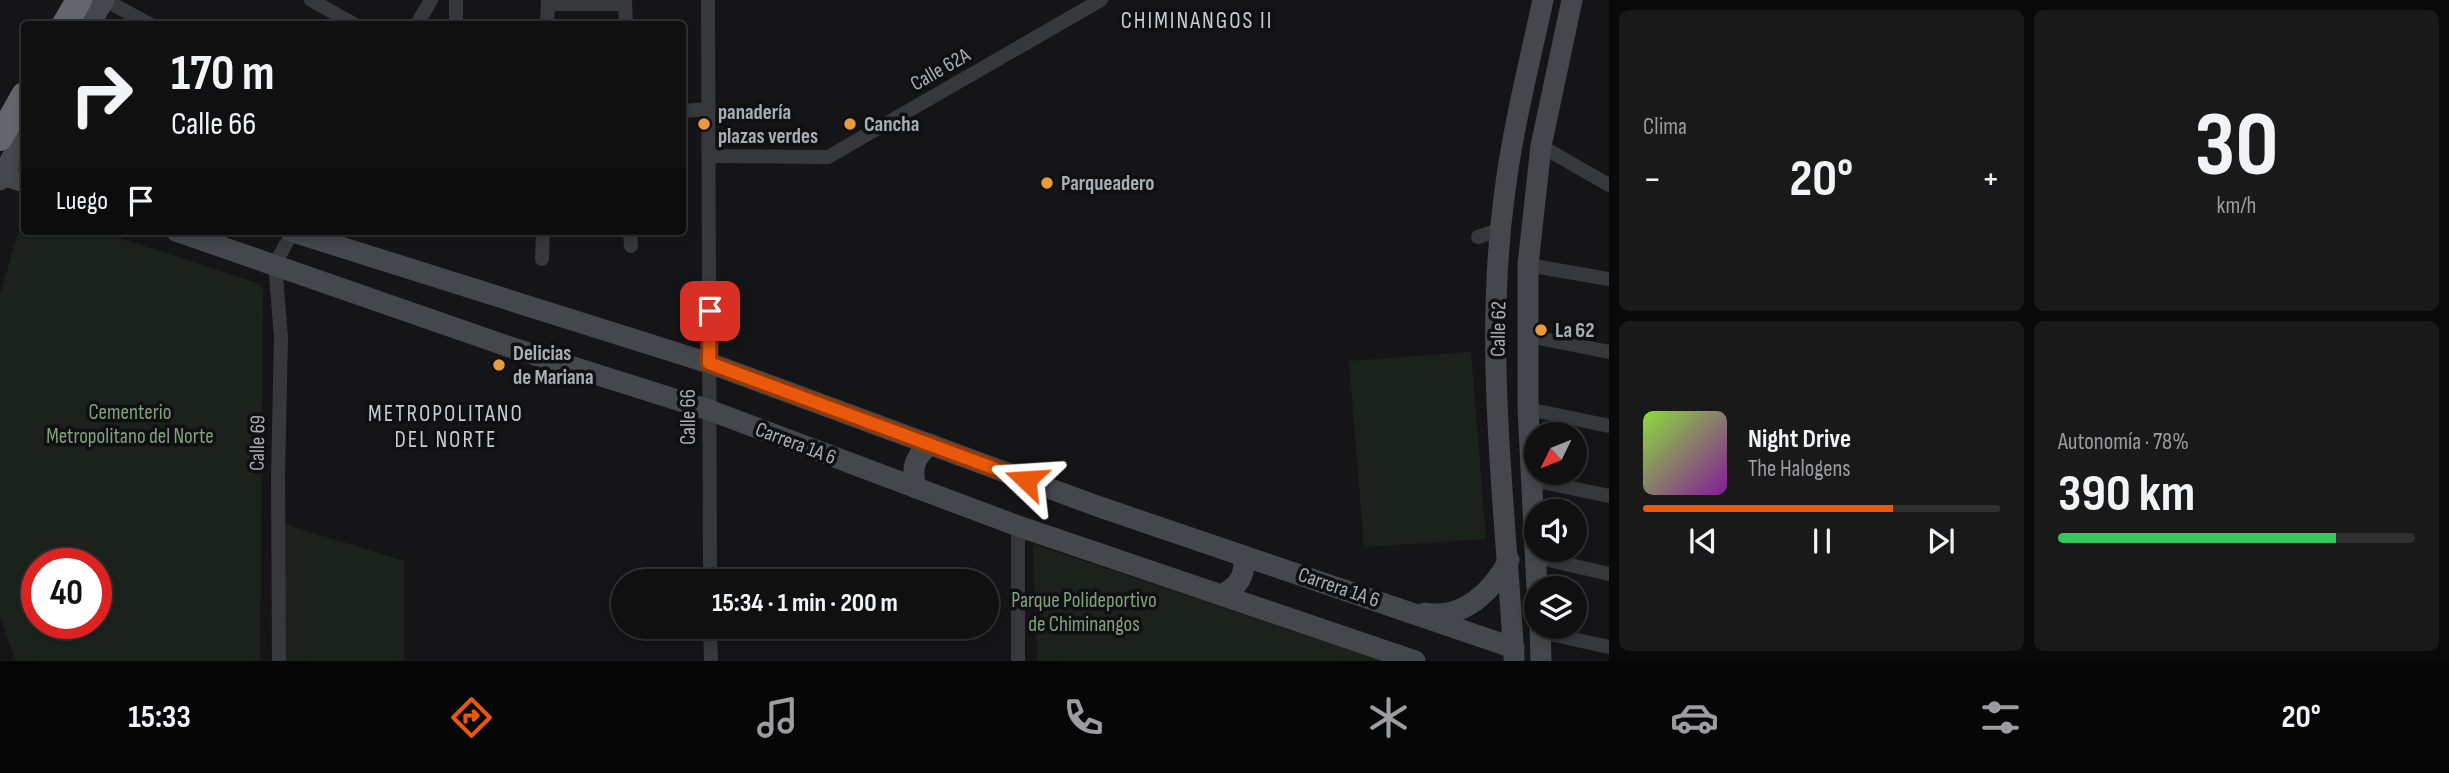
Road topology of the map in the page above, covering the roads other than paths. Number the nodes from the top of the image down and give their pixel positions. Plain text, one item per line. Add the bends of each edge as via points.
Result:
1 (79, 0) edge
2 (104, 0) edge
3 (311, 0) edge
4 (431, 0) edge
5 (456, 0) edge
6 (708, 0) edge
7 (1101, 0) edge
8 (1543, 0) edge
9 (1572, 0) edge
10 (548, 2) edge
11 (625, 2) edge
12 (67, 21) edge
13 (92, 21) edge
14 (143, 21) edge
15 (349, 21) edge
16 (419, 21) edge
17 (456, 21) edge
18 (547, 21) edge
19 (626, 21) edge
20 (21, 106) edge
21 (710, 110) junction
22 (686, 111) edge
23 (12, 137) edge
24 (1541, 146) junction
25 (711, 156) junction
26 (1, 176) edge
27 (21, 181) edge
28 (1609, 185) edge
29 (1502, 229) junction
30 (188, 235) edge
31 (290, 235) edge
32 (305, 235) edge
33 (543, 235) edge
34 (1478, 237) dead end
35 (542, 259) dead end
36 (275, 264) junction
37 (1528, 265) junction
38 (1609, 279) edge
39 (1528, 336) junction
40 (1609, 352) edge
41 (709, 363) junction
42 (1528, 409) junction
43 (709, 410) junction
44 (1529, 422) edge
45 (1609, 426) edge
46 (930, 444) junction
47 (1556, 485) edge
48 (916, 488) junction
49 (1609, 496) edge
50 (1018, 526) junction
51 (1244, 556) junction
52 (1508, 560) junction
53 (1557, 562) edge
54 (710, 569) edge
55 (1609, 574) edge
56 (1222, 595) junction
57 (1408, 611) junction
58 (710, 639) edge
59 (1540, 639) edge
60 (1578, 639) edge
61 (1609, 647) edge
62 (1514, 654) edge
63 (279, 661) edge
64 (710, 661) edge
65 (1018, 661) edge
66 (1415, 661) edge
67 (1541, 661) edge

1 - 12 highway
2 - 13 street
2 - 14 street
3 - 15 street
4 - 16 street
5 - 17 street
6 - 21 street, Calle 66
7 - 25 street, Calle 62A via 828,157
8 - 29 street, Calle 62 via 1509,166
9 - 24 street, Calle 62
10 - 11 street
10 - 18 street
11 - 19 street
20 - 23 highway
21 - 22 street
21 - 25 street, Calle 66
23 - 26 street
24 - 28 street
24 - 37 street, Calle 62
25 - 41 street, Calle 66
26 - 27 street
29 - 34 street
29 - 52 street, Calle 62 via 1497,384
30 - 36 street, Carrera 1A 6
31 - 36 street
32 - 41 street, Carrera 1A 6
33 - 35 street
36 - 43 street, Carrera 1A 6 via 509,347
36 - 63 street, Calle 69 via 285,338 278,467
37 - 38 street
37 - 39 street, Calle 62
39 - 40 street
39 - 42 street, Calle 62
41 - 43 street, Calle 66
41 - 46 street, Carrera 1A 6
42 - 44 street, Calle 62
42 - 45 street
43 - 48 street, Carrera 1A 6
43 - 54 street, Calle 66
46 - 48 street via 917,455 912,471
46 - 51 street, Carrera 1A 6
47 - 49 street
48 - 50 street, Carrera 1A 6
50 - 56 street, Carrera 1A 6
50 - 65 street
51 - 56 street via 1245,572 1237,587
51 - 57 street, Carrera 1A 6
52 - 57 street via 1497,582 1479,600 1457,611 1433,615
52 - 62 street, Calle 62
53 - 55 street
56 - 66 street, Carrera 1A 6
57 - 62 street, Carrera 1A 6
58 - 64 street
59 - 67 street
60 - 61 street

